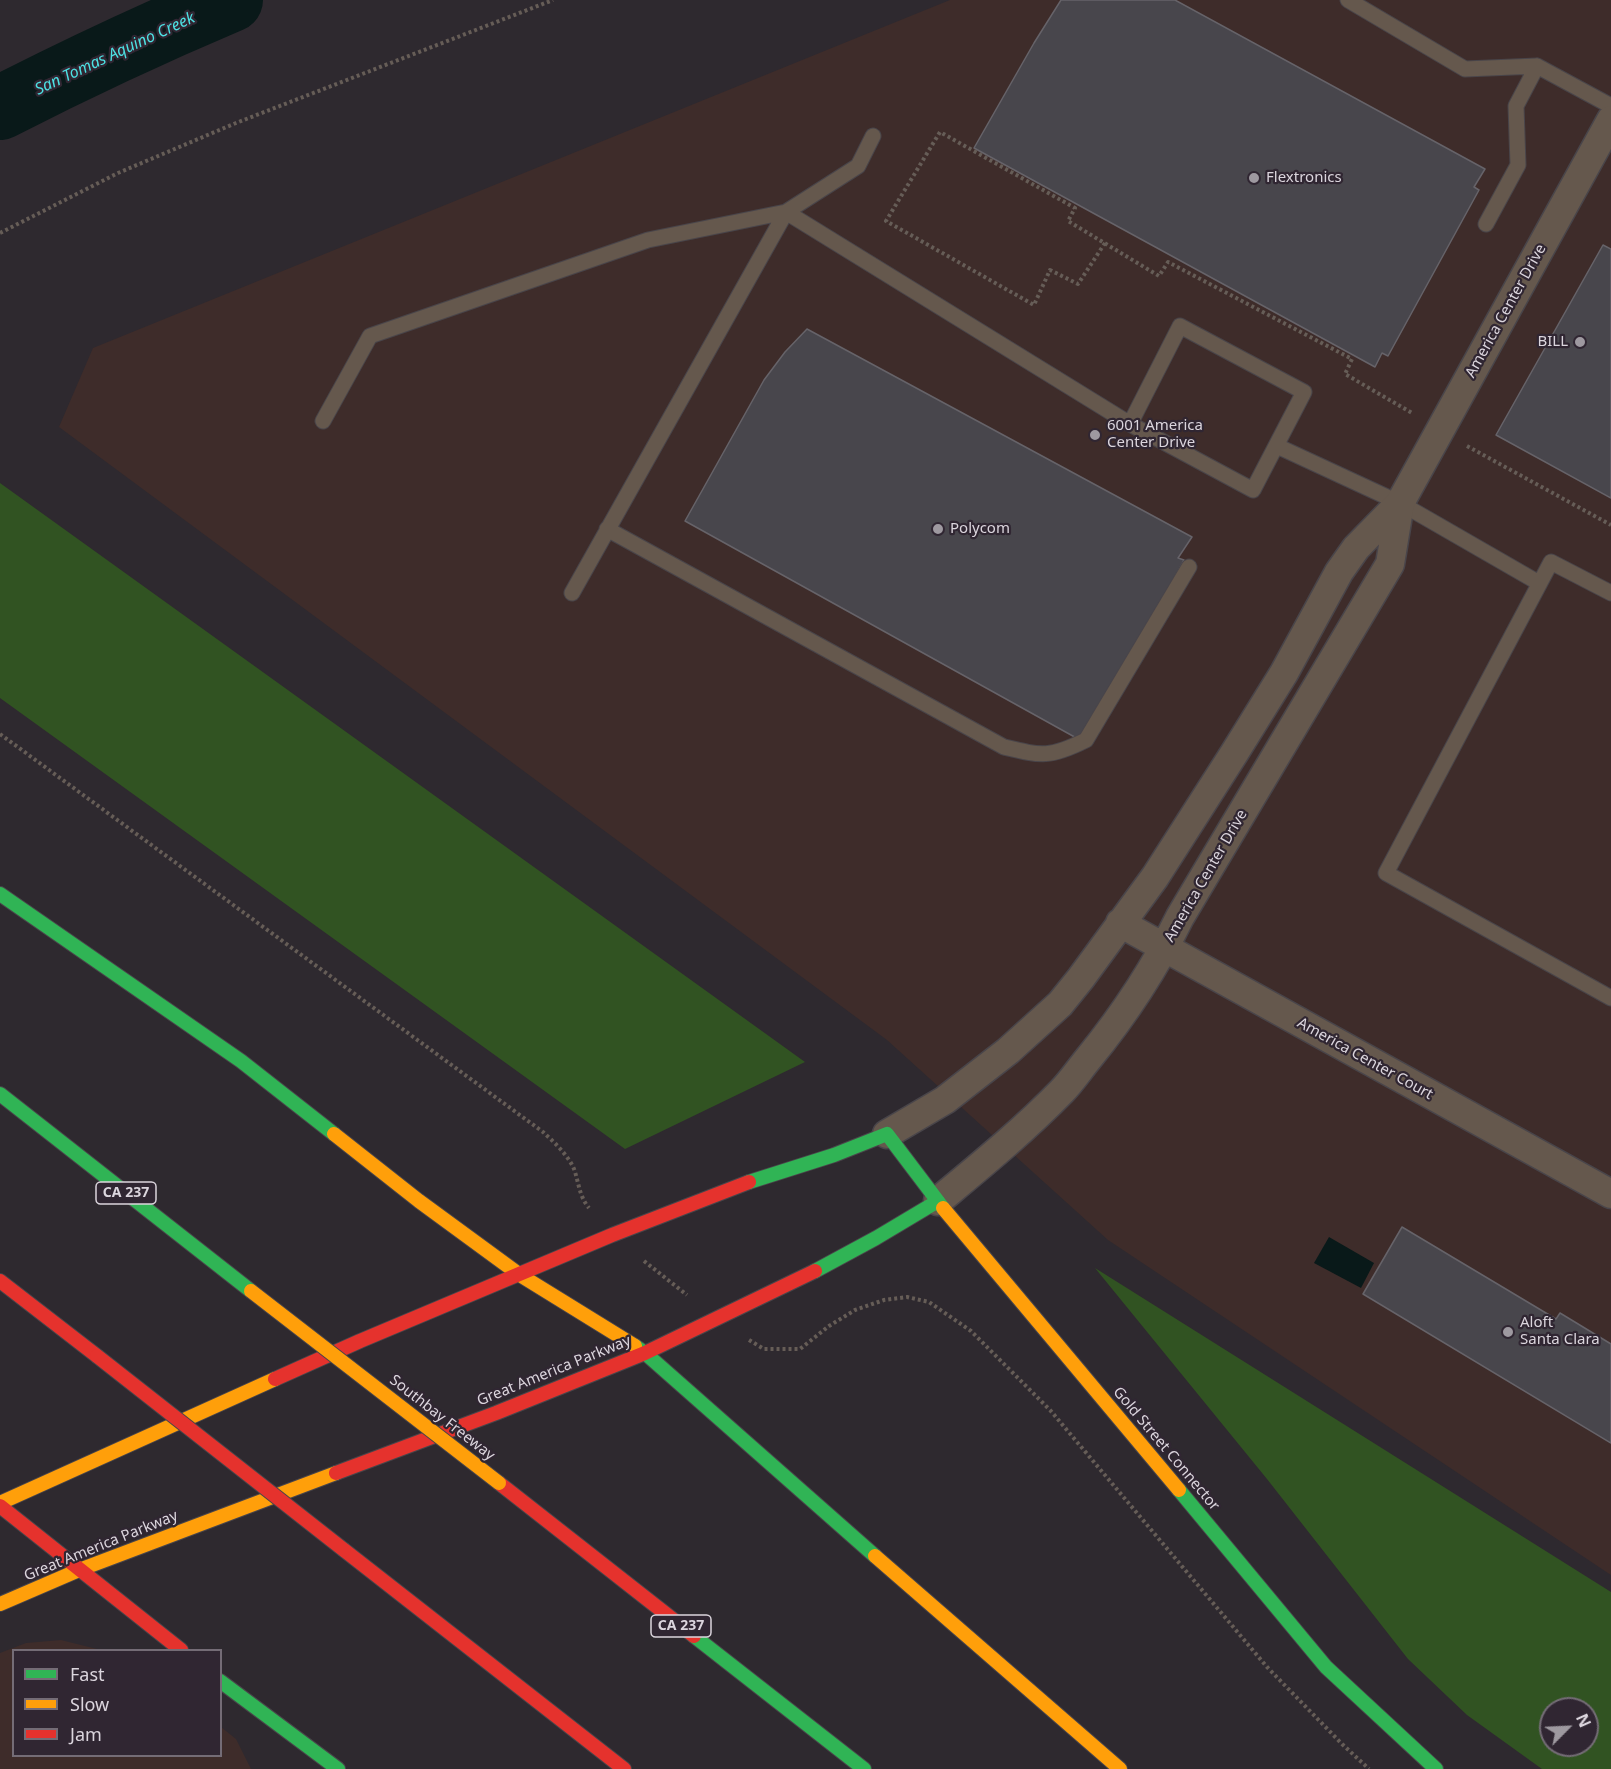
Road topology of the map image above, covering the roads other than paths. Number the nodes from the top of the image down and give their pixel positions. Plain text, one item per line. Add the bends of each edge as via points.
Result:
1 (1348, 0) edge
2 (1537, 66) junction
3 (1611, 106) edge
4 (1611, 120) edge
5 (873, 136) dead end
6 (786, 212) junction
7 (1486, 224) dead end
8 (323, 421) dead end
9 (1130, 424) junction
10 (1277, 446) junction
11 (1400, 503) junction
12 (607, 529) junction
13 (1190, 567) dead end
14 (1539, 583) junction
15 (572, 593) dead end
16 (1611, 593) edge
17 (0, 894) edge
18 (1120, 923) junction
19 (1164, 949) junction
20 (1611, 998) edge
21 (0, 1094) edge
22 (887, 1134) junction
23 (1611, 1194) edge
24 (938, 1201) junction
25 (520, 1275) junction
26 (0, 1281) edge
27 (645, 1353) junction
28 (0, 1504) edge
29 (79, 1570) junction
30 (0, 1604) edge
31 (180, 1649) edge
32 (222, 1682) edge
33 (338, 1769) edge
34 (624, 1769) edge
35 (864, 1769) edge
36 (1120, 1769) edge
37 (1436, 1769) edge

1 - 2 lane via 1465,69
2 - 3 lane
2 - 7 lane via 1516,106 1518,165
4 - 11 street, America Center Drive
5 - 6 lane via 858,166
6 - 8 lane via 648,240 370,336
6 - 9 lane
6 - 12 lane
9 - 10 lane via 1253,490
9 - 10 lane via 1180,326 1304,392
10 - 11 lane
11 - 14 lane
11 - 18 street, America Center Drive via 1356,548 1339,572 1235,752 1155,877
11 - 19 street, America Center Drive via 1390,564
12 - 13 lane via 1004,747 1039,755 1066,751 1086,740
12 - 15 lane
14 - 16 lane via 1551,562
14 - 20 lane via 1386,873
17 - 25 main road via 242,1060
18 - 19 street, America Center Court
18 - 22 street, America Center Drive via 1060,1004 1026,1035 945,1100
19 - 23 street, America Center Court
19 - 24 street, America Center Drive via 1106,1037 1063,1090
21 - 35 main road, Southbay Freeway / CA 237, bridge
22 - 24 main road, Gold Street Connector
22 - 25 main road via 743,1184
24 - 27 main road, Great America Parkway via 811,1273
24 - 37 main road, Gold Street Connector via 1326,1667
25 - 27 main road
25 - 28 main road via 360,1341
26 - 34 main road, bridge
27 - 29 main road, Great America Parkway
27 - 36 main road
28 - 29 main road
29 - 30 main road, Great America Parkway
29 - 31 main road
32 - 33 main road

